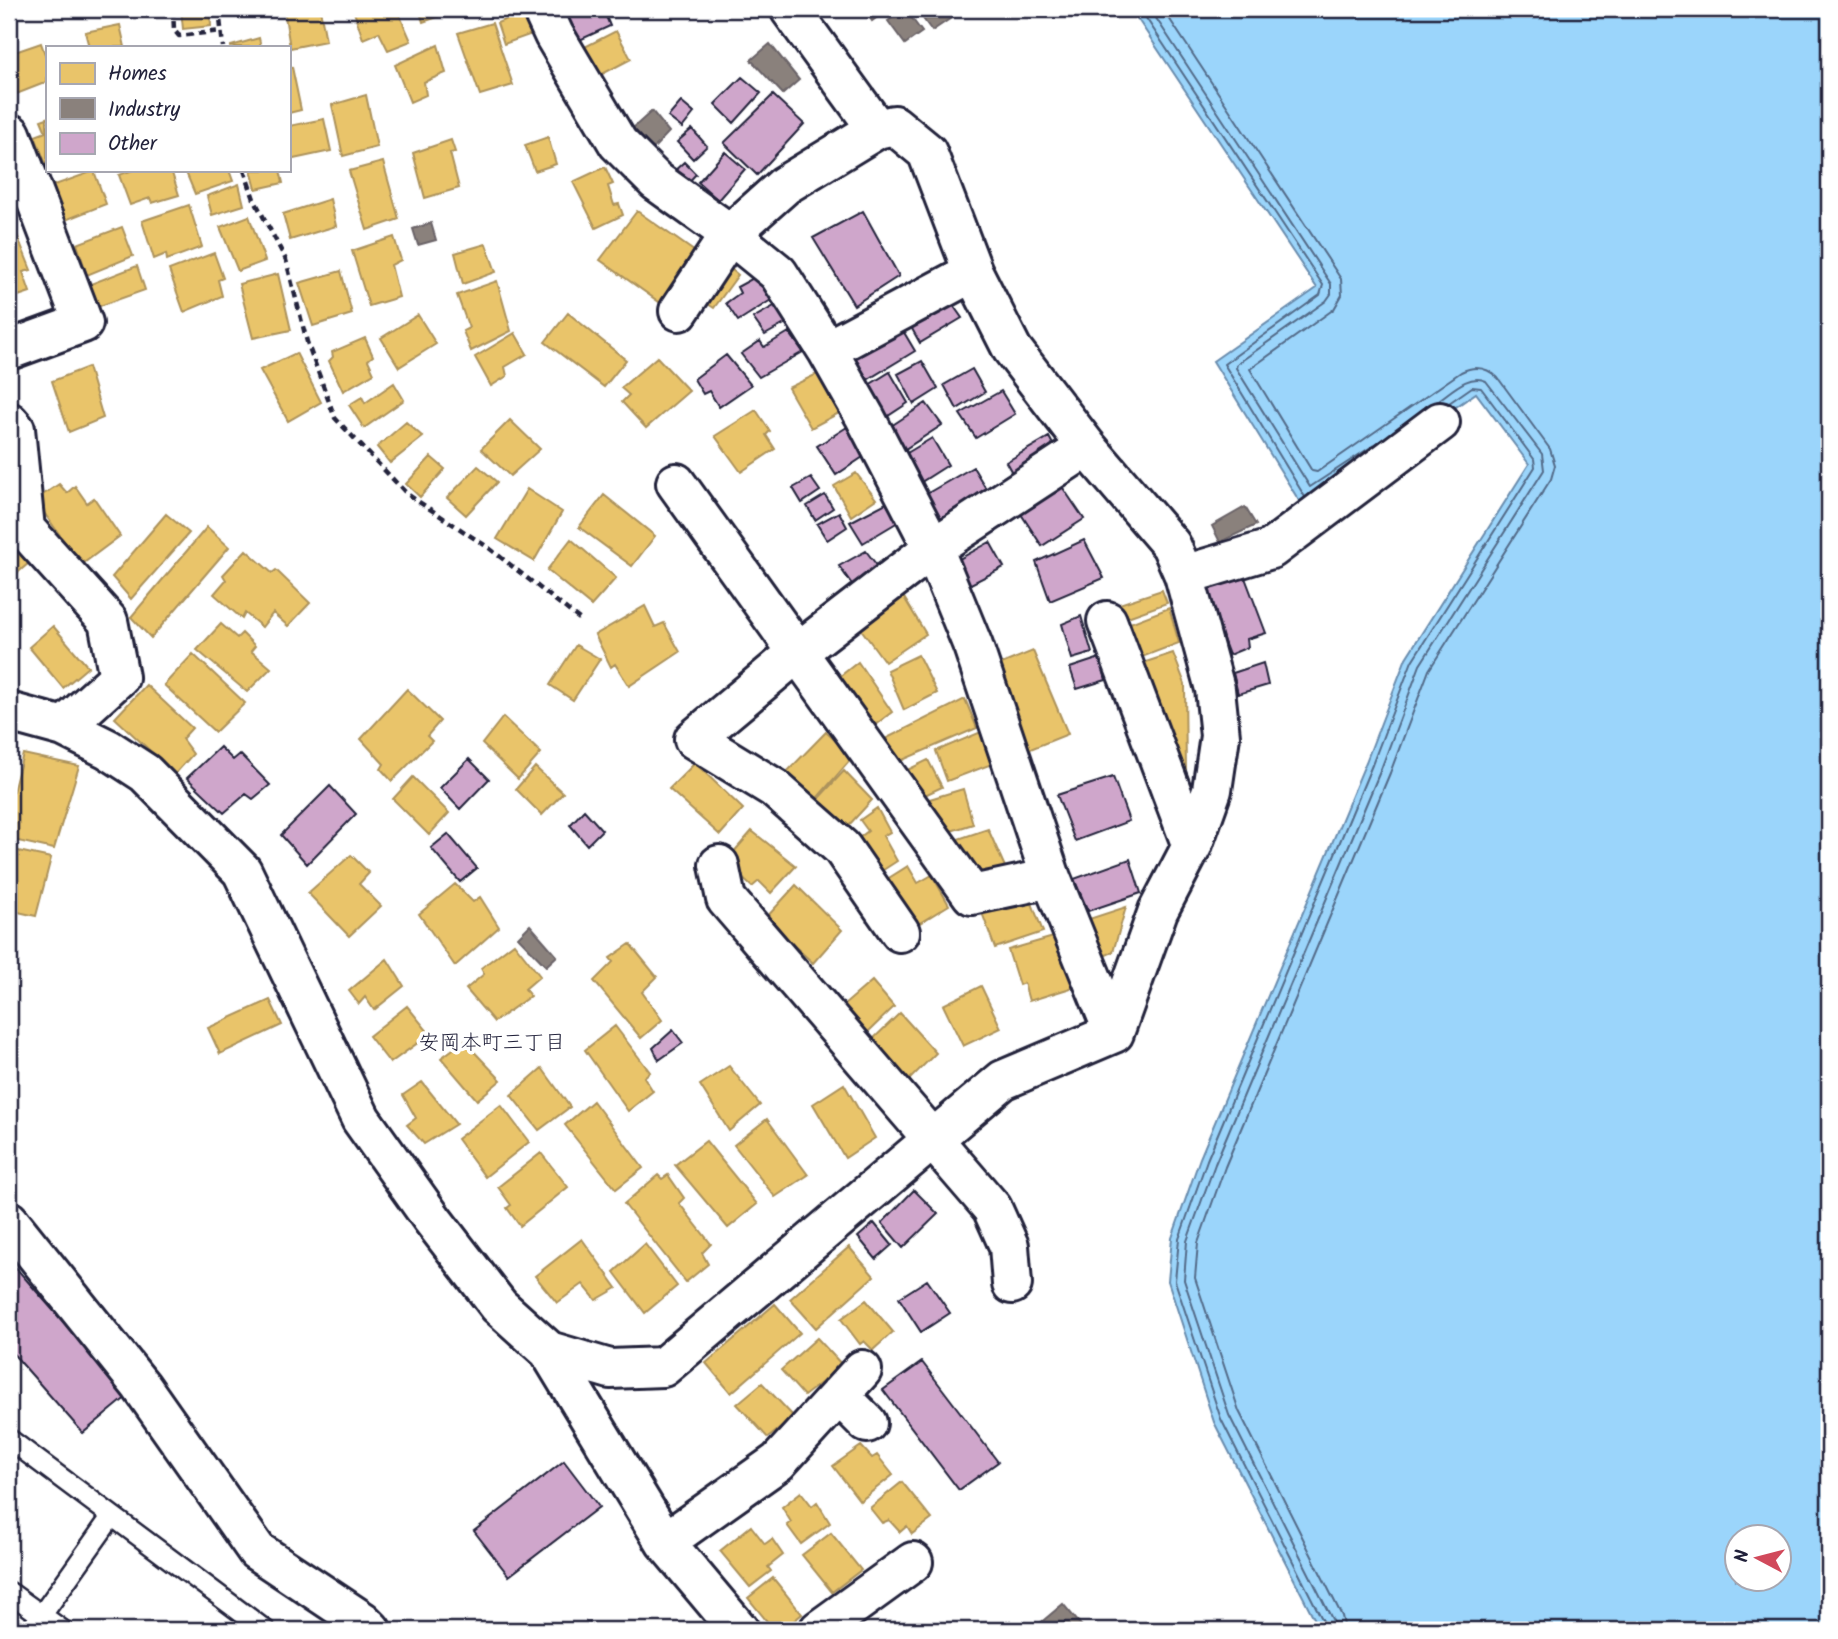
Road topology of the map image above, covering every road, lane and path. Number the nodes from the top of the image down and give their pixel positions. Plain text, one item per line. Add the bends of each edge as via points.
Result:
1 (173, 9) edge
2 (219, 9) edge
3 (542, 9) edge
4 (790, 9) edge
5 (221, 31) junction
6 (223, 46) edge
7 (877, 130) junction
8 (11, 134) dead end
9 (245, 172) edge
10 (730, 234) junction
11 (972, 272) junction
12 (679, 311) dead end
13 (9, 350) edge
14 (827, 350) junction
15 (9, 422) edge
16 (1440, 422) dead end
17 (1087, 447) junction
18 (676, 483) dead end
19 (933, 548) junction
20 (1184, 575) junction
21 (1107, 621) dead end
22 (583, 622) dead end
23 (798, 652) junction
24 (9, 712) edge
25 (64, 727) junction
26 (1192, 846) junction
27 (719, 864) dead end
28 (1051, 878) junction
29 (900, 932) dead end
30 (1114, 1033) junction
31 (933, 1138) junction
32 (9, 1220) edge
33 (1012, 1284) dead end
34 (549, 1351) junction
35 (867, 1423) dead end
36 (9, 1439) edge
37 (112, 1516) junction
38 (665, 1542) junction
39 (913, 1562) dead end
40 (9, 1592) edge
41 (244, 1614) junction
42 (36, 1623) edge
43 (62, 1630) edge
44 (232, 1630) edge
45 (265, 1630) edge
46 (371, 1630) edge
47 (738, 1630) edge
48 (819, 1630) edge

1 - 5 path via 174,30 179,36
2 - 5 path
3 - 10 street via 618,143 656,180
4 - 7 street
5 - 6 path
7 - 10 street via 785,185
7 - 11 street via 894,125 928,152
8 - 13 street via 83,323
9 - 22 path via 286,260 307,342 335,418 407,494 489,548
10 - 12 street
10 - 14 street via 778,273
11 - 14 street
11 - 17 street via 1012,349
14 - 19 street
15 - 25 street via 15,429 25,529 108,621 119,677
16 - 20 street via 1271,549
17 - 19 street
17 - 20 street via 1171,545
18 - 23 street
19 - 23 street
19 - 28 street via 973,646
20 - 26 street via 1215,689 1220,736 1212,790
21 - 26 street
23 - 28 street via 971,895
23 - 29 street via 694,739 774,788 842,848
24 - 25 street
25 - 34 street via 145,773 242,871 361,1119 499,1306
26 - 30 street via 1158,911
27 - 31 street via 726,899
28 - 30 street
30 - 31 street via 1003,1080
31 - 33 street via 992,1208 1009,1246
31 - 34 street via 663,1367 610,1369
32 - 46 street via 141,1386 257,1551
34 - 38 street
35 - 38 street via 850,1383 778,1462
36 - 37 lane
37 - 41 lane
37 - 42 lane
38 - 47 street
39 - 48 street
40 - 42 lane
41 - 44 lane
41 - 45 lane
42 - 43 lane

